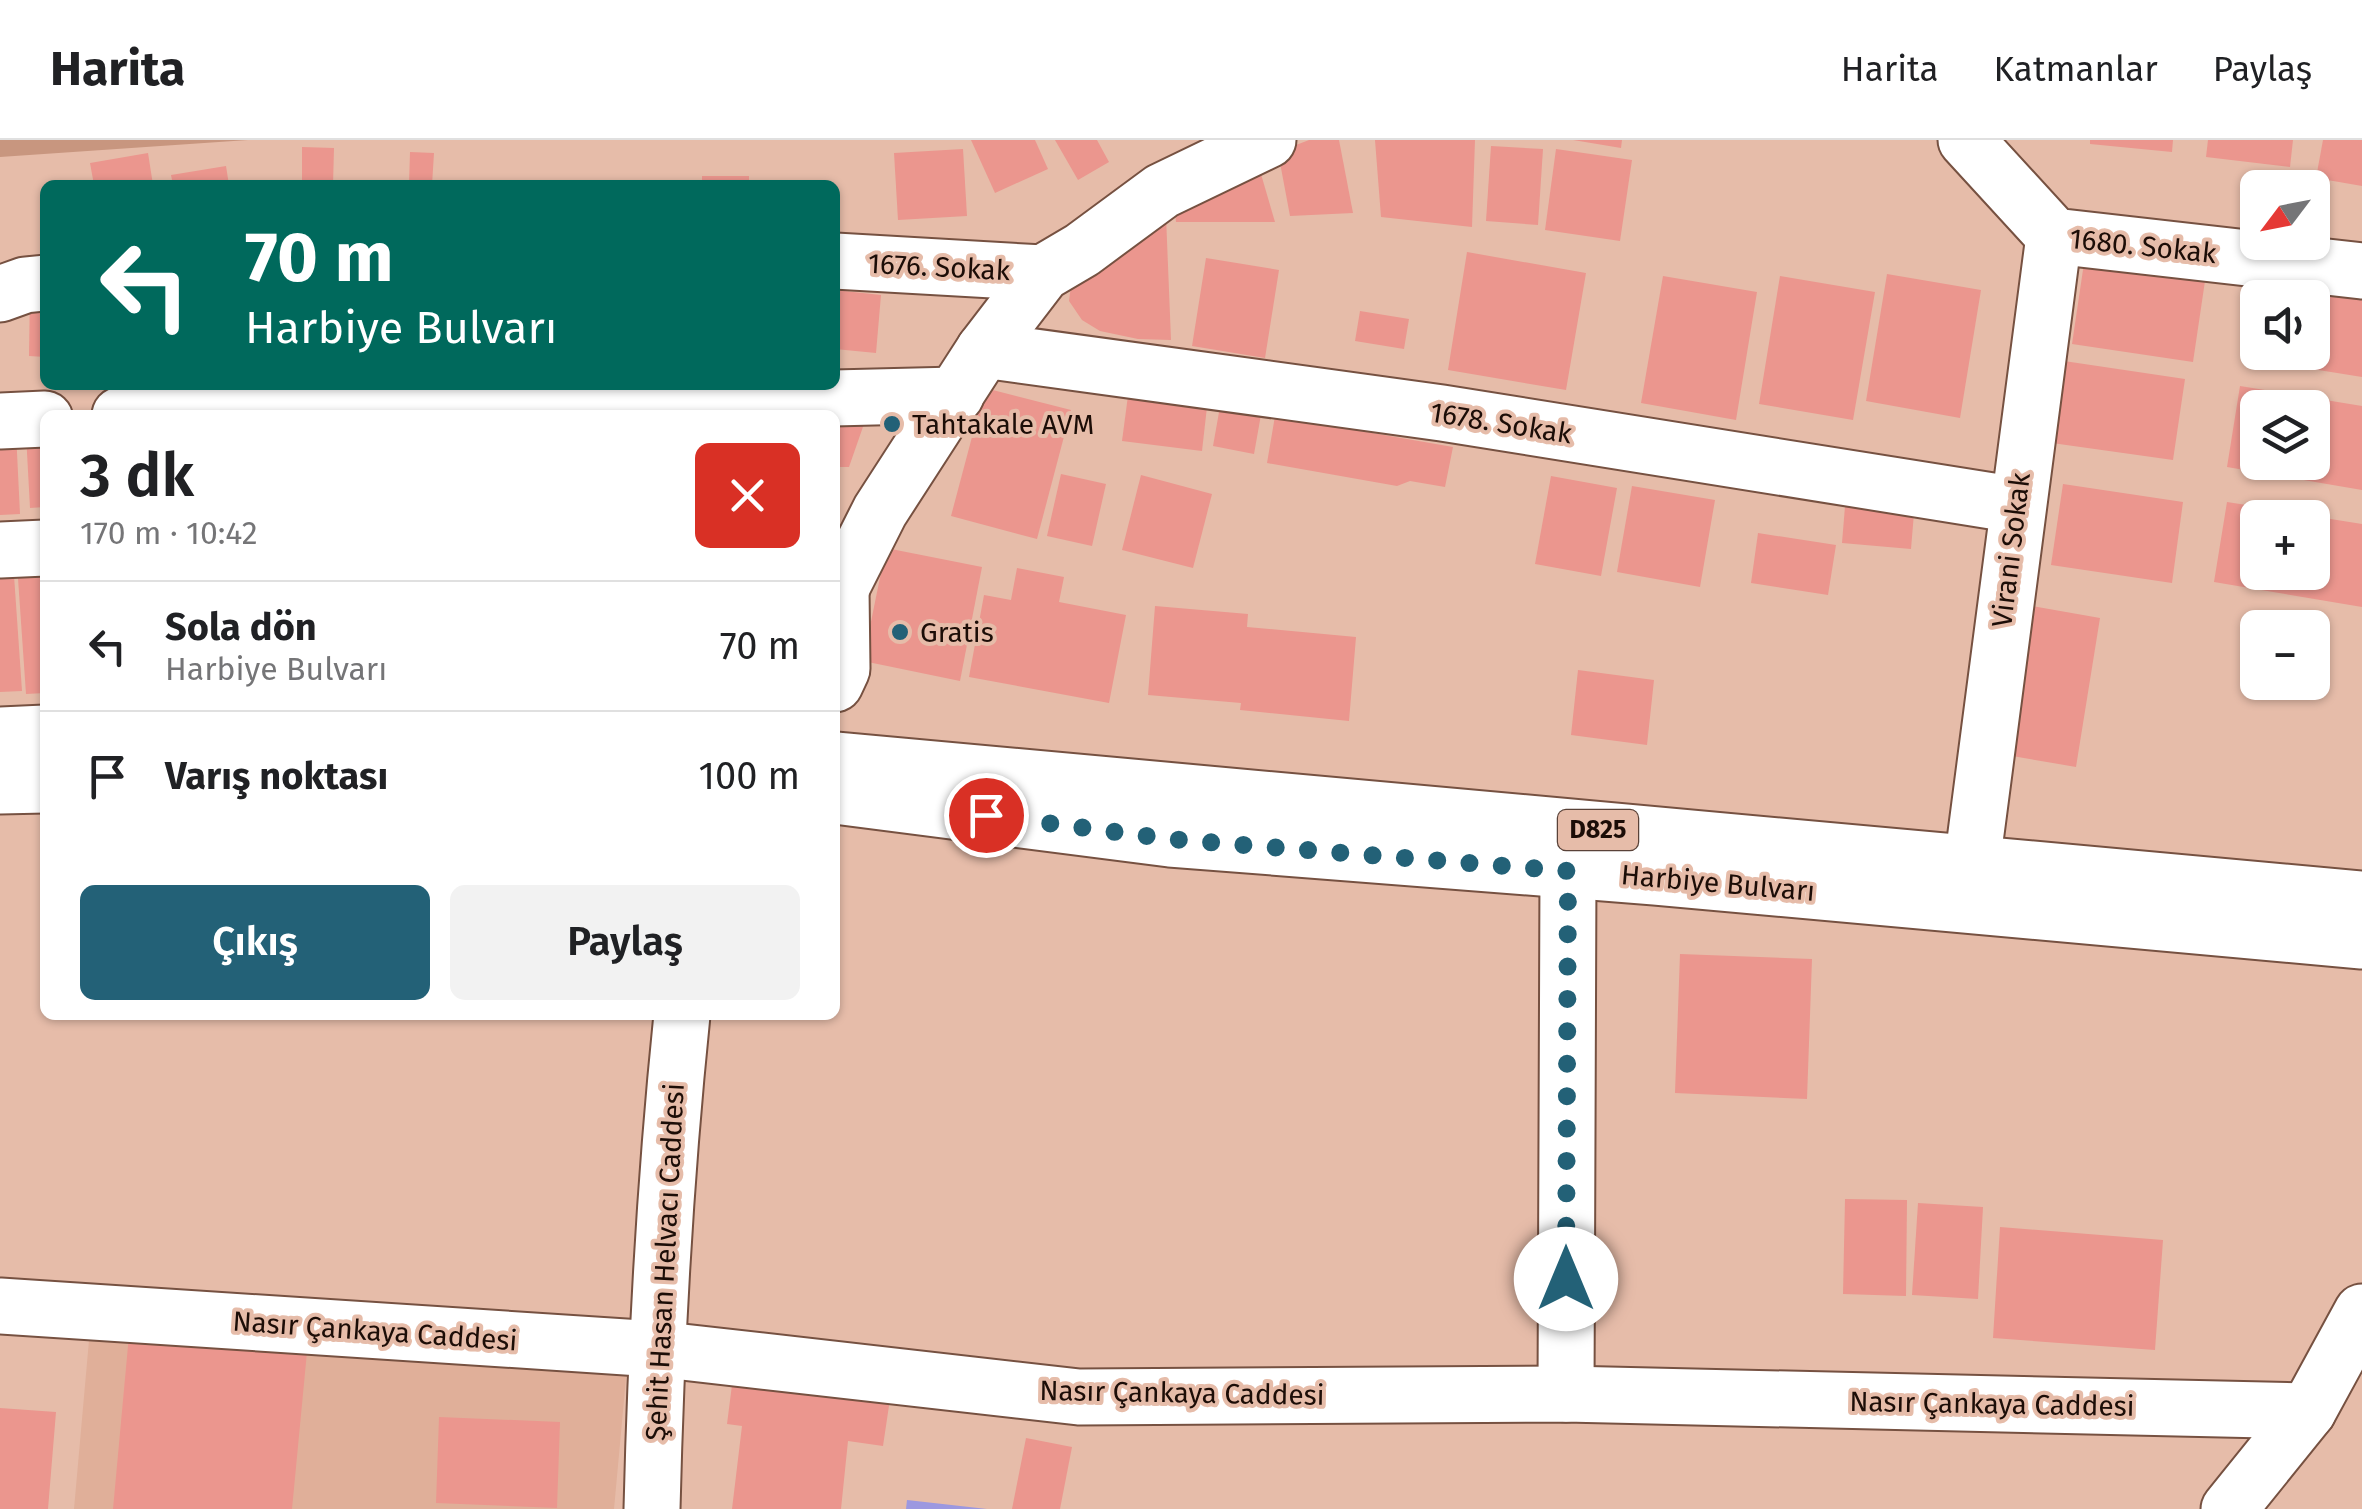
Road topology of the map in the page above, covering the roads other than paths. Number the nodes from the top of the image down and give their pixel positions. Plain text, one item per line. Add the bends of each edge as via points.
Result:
1 (1268, 140) edge
2 (1966, 140) edge
3 (2054, 236) junction
4 (840, 261) edge
5 (2362, 271) edge
6 (1043, 273) junction
7 (40, 284) edge
8 (0, 294) edge
9 (984, 350) junction
10 (956, 395) junction
11 (222, 410) edge
12 (2017, 505) junction
13 (857, 513) edge
14 (40, 548) edge
15 (0, 550) edge
16 (840, 585) edge
17 (840, 632) edge
18 (840, 673) edge
19 (40, 733) edge
20 (0, 734) edge
21 (840, 760) edge
22 (40, 784) edge
23 (0, 786) edge
24 (840, 797) edge
25 (1972, 864) junction
26 (1568, 871) junction
27 (2362, 899) edge
28 (2362, 941) edge
29 (681, 1020) edge
30 (0, 1306) edge
31 (2362, 1312) edge
32 (656, 1349) junction
33 (1566, 1394) junction
34 (2308, 1412) junction
35 (652, 1509) edge
36 (2230, 1509) edge

1 - 6 street via 1162,191
2 - 3 street, 1680. Sokak
3 - 5 street, 1680. Sokak
3 - 12 street, Virani Sokak
4 - 6 street, 1676. Sokak
6 - 9 street
7 - 8 street
9 - 10 street
9 - 12 street, 1678. Sokak via 1442,413
10 - 11 street via 466,398
10 - 13 street
12 - 25 street, Virani Sokak
13 - 16 street
14 - 15 street
17 - 18 street
19 - 20 street
21 - 25 street, Harbiye Bulvarı / D825
22 - 23 street
24 - 26 street, Harbiye Bulvarı / D825 via 1170,839
25 - 27 street, Harbiye Bulvarı / D825
26 - 28 street, Harbiye Bulvarı / D825
26 - 33 street
29 - 32 street, Şehit Hasan Helvacı Caddesi
30 - 32 street, Nasır Çankaya Caddesi
31 - 34 street
32 - 33 street, Nasır Çankaya Caddesi via 1079,1397
32 - 35 street, Şehit Hasan Helvacı Caddesi
33 - 34 street, Nasır Çankaya Caddesi
34 - 36 street

